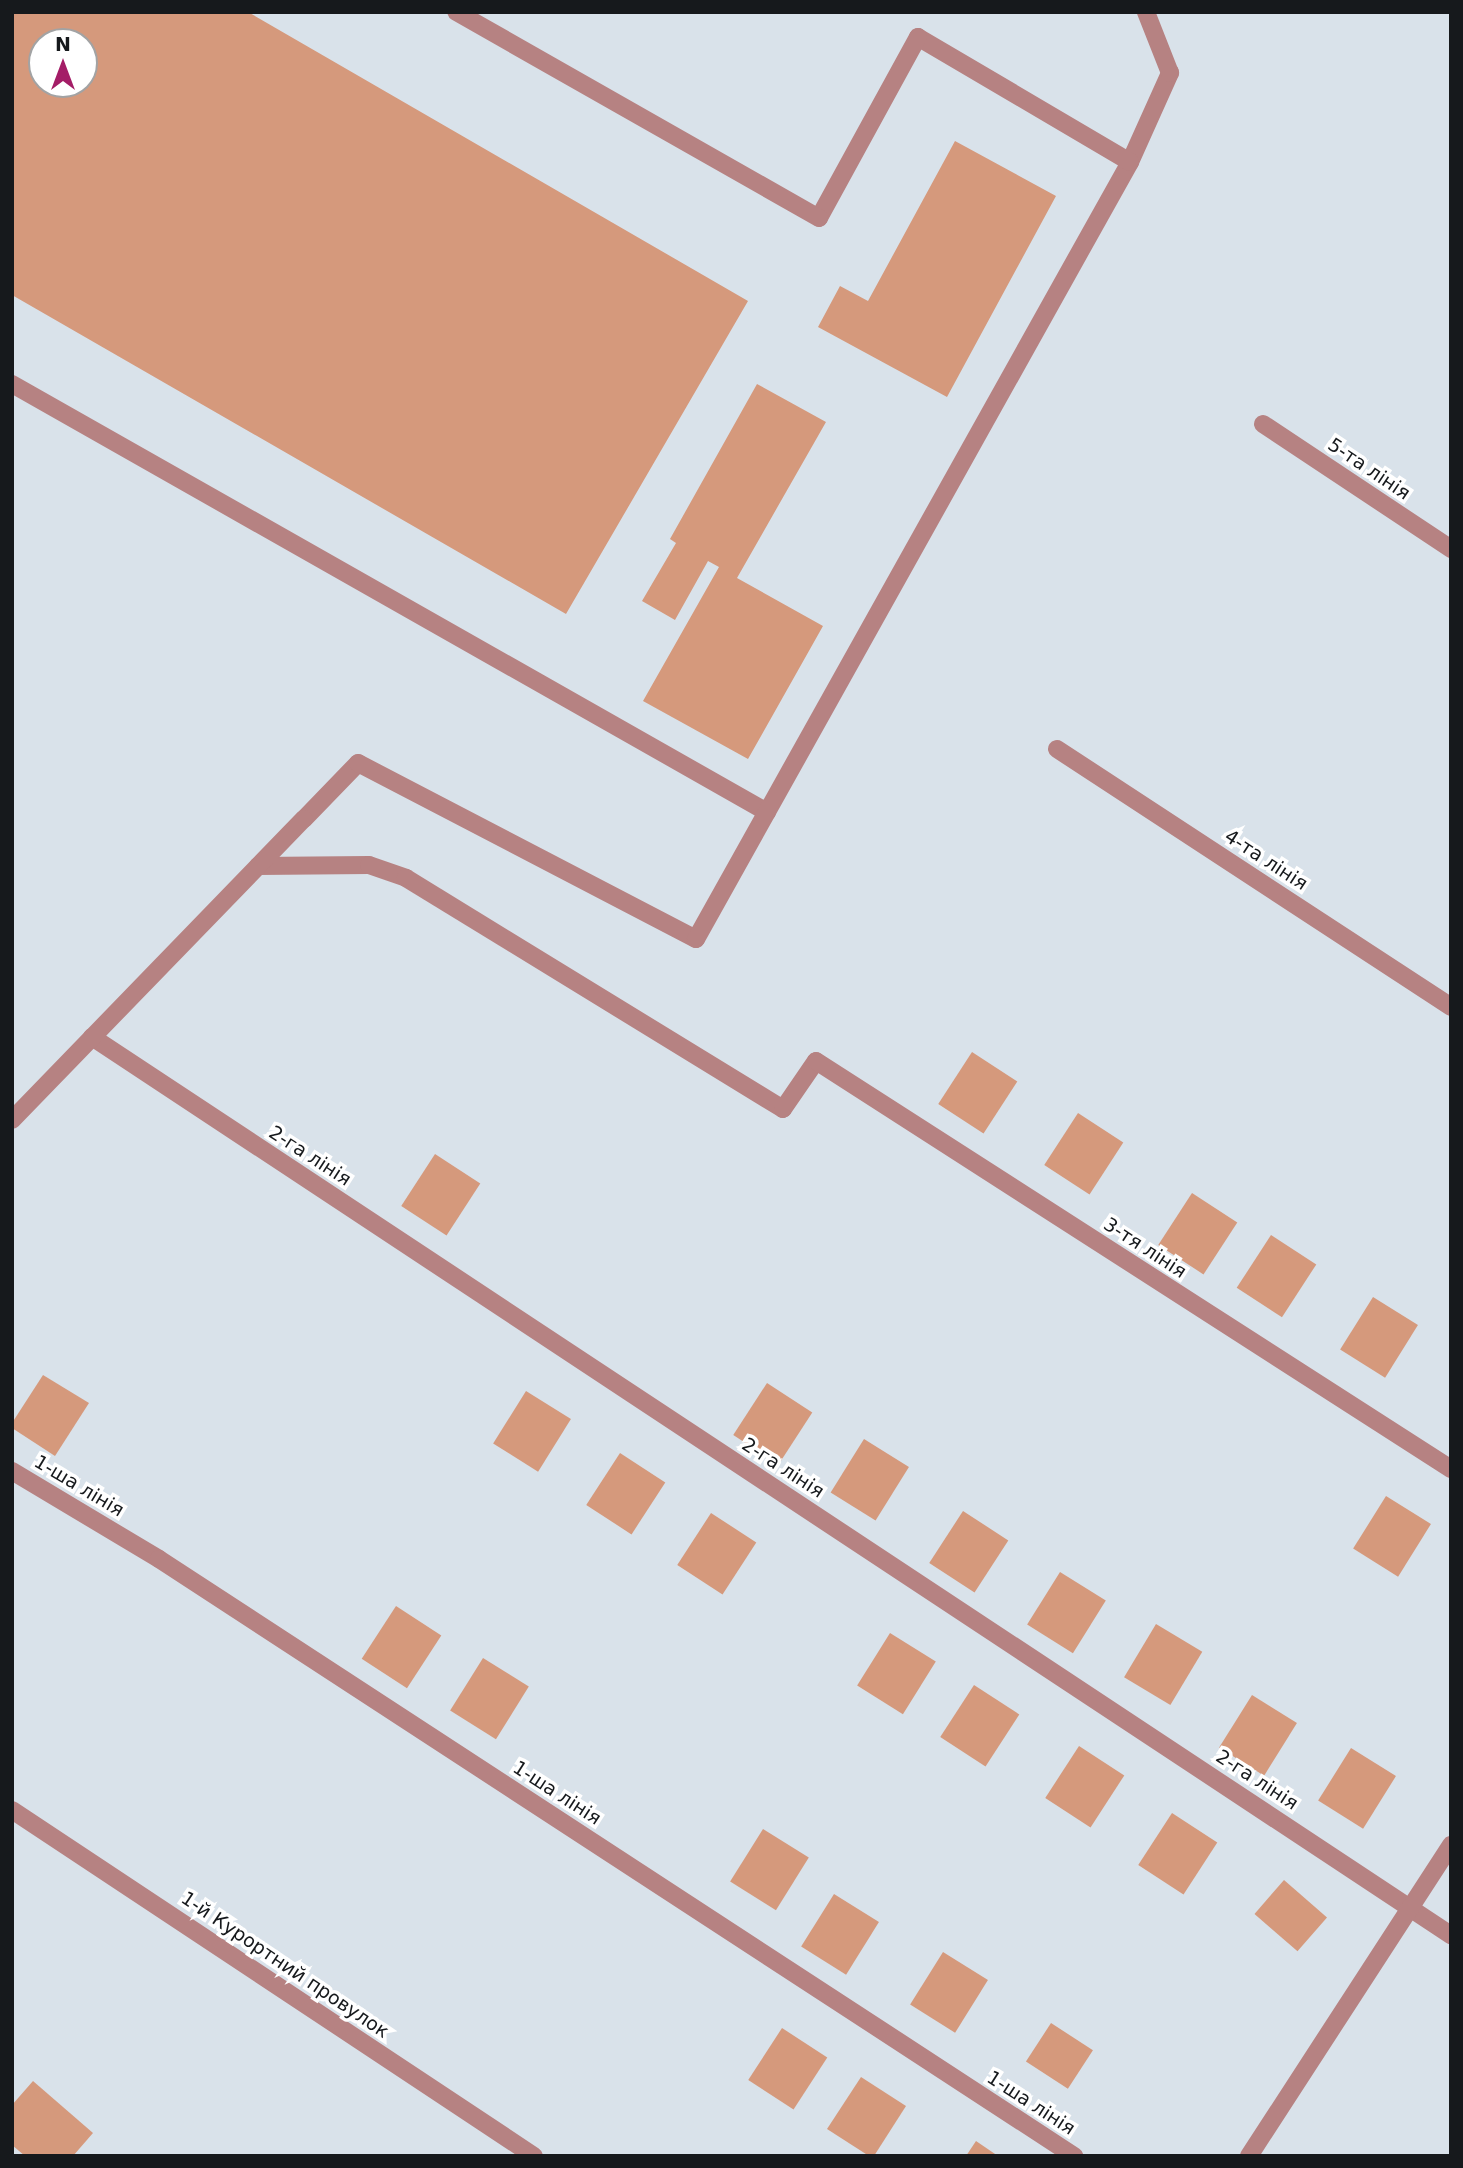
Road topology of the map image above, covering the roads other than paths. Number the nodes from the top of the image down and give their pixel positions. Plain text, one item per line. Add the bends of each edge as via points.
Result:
1 (456, 12) edge
2 (1146, 12) edge
3 (1130, 162) junction
4 (12, 384) edge
5 (1264, 424) dead end
6 (1451, 549) edge
7 (1057, 749) dead end
8 (767, 812) junction
9 (258, 866) junction
10 (1451, 1007) edge
11 (92, 1037) junction
12 (12, 1120) edge
13 (1451, 1469) edge
14 (12, 1471) edge
15 (12, 1810) edge
16 (1451, 1845) edge
17 (1411, 1907) junction
18 (1451, 1934) edge
19 (534, 2156) edge
20 (1074, 2156) edge
21 (1249, 2156) edge

1 - 3 street via 819,218 918,37
2 - 3 street via 1170,73
3 - 8 street
4 - 8 street
5 - 6 street, 5-та лінія
7 - 10 street, 4-та лінія
8 - 9 street via 696,939 358,763
9 - 11 street
9 - 13 street, 3-тя лінія via 369,864 406,878 783,1109 816,1061
11 - 12 street
11 - 17 street, 2-га лінія
14 - 20 street, 1-ша лінія via 170,1566
15 - 19 street, 1-й Курортний провулок
16 - 17 street
17 - 18 street, 2-га лінія
17 - 21 street

